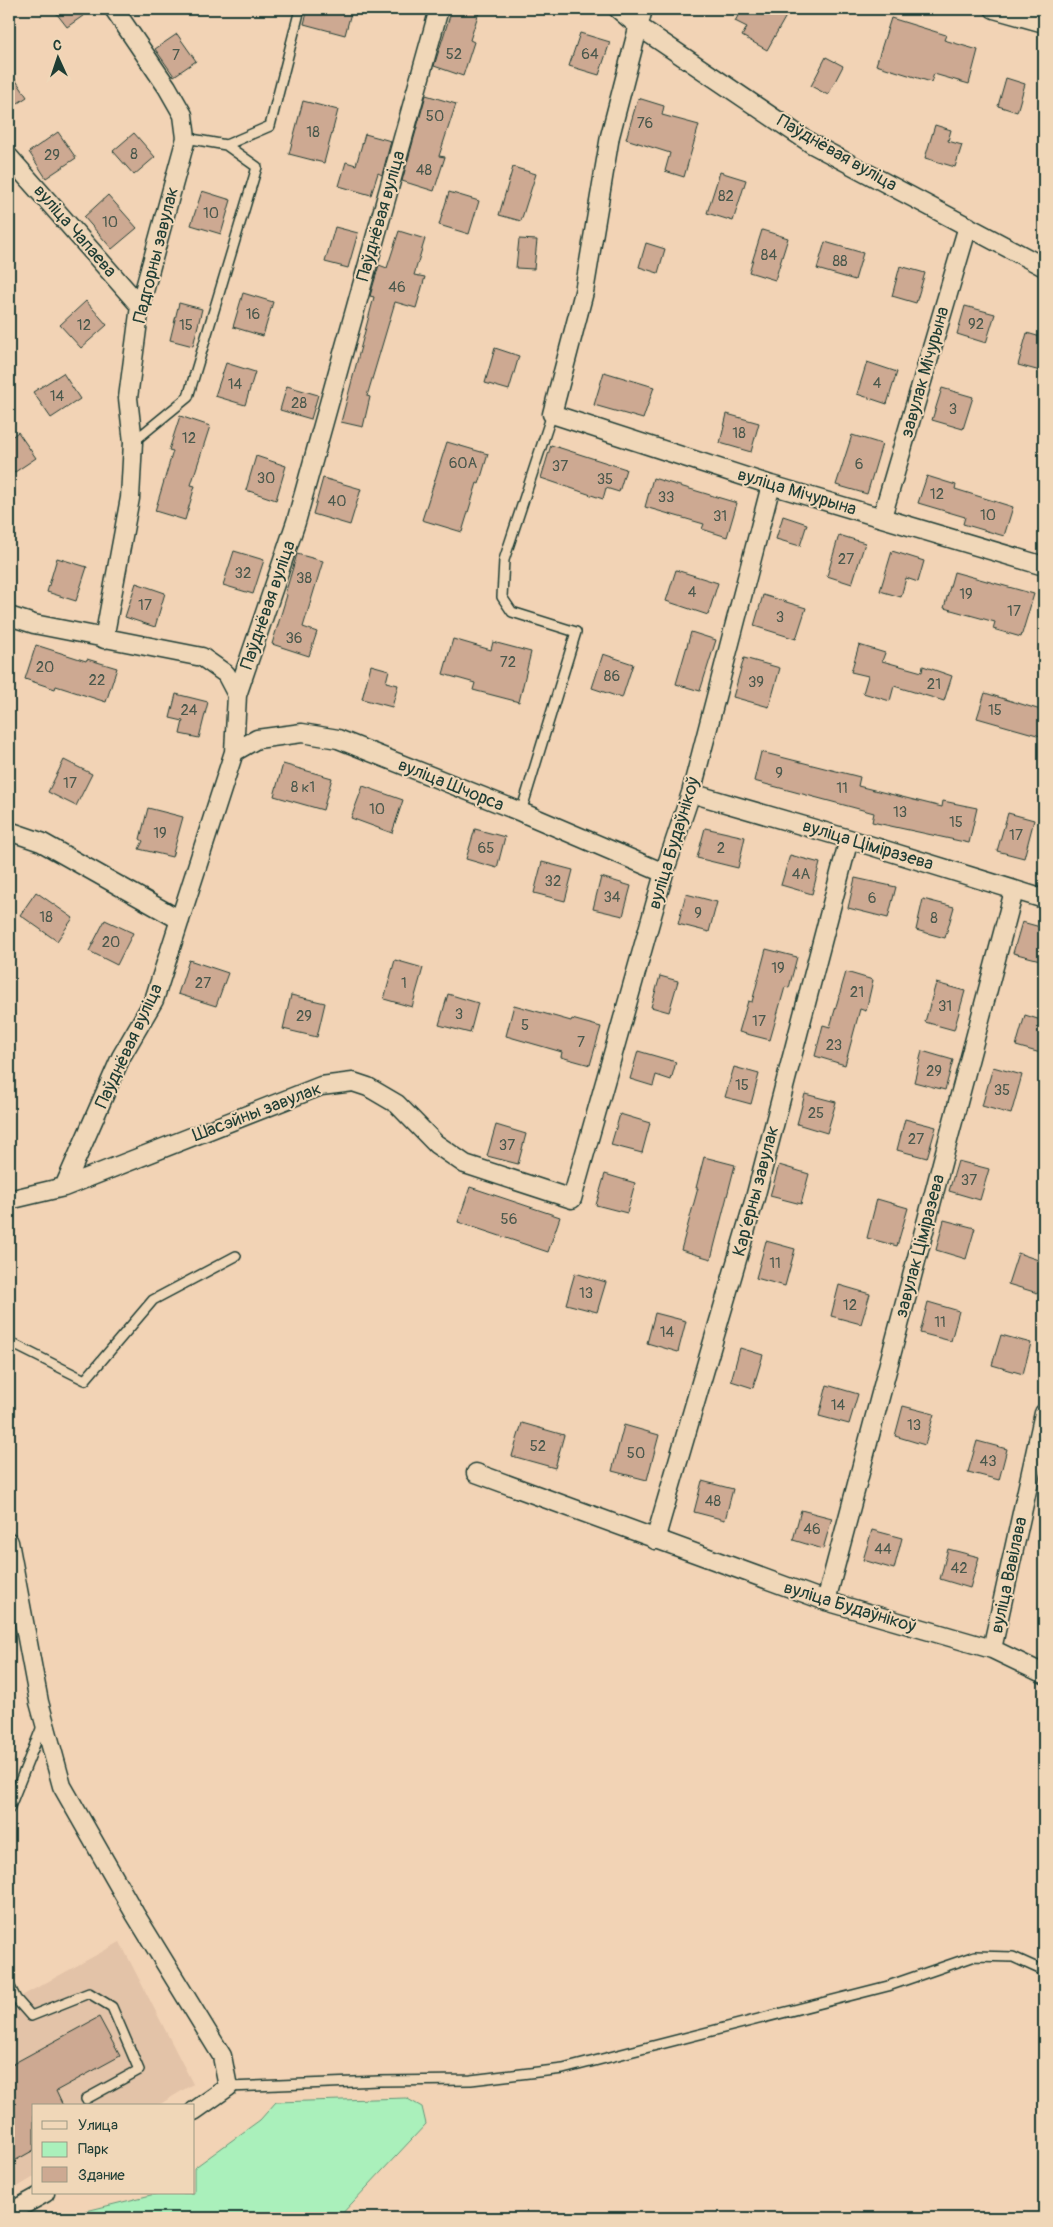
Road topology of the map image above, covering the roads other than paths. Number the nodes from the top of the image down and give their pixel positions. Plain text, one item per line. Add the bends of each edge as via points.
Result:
1 (114, 9) edge
2 (300, 9) edge
3 (439, 9) edge
4 (618, 9) edge
5 (644, 9) edge
6 (994, 9) edge
7 (1044, 23) edge
8 (638, 26) junction
9 (186, 138) junction
10 (226, 145) junction
11 (9, 157) edge
12 (968, 226) junction
13 (1044, 267) edge
14 (140, 306) junction
15 (552, 414) junction
16 (133, 442) junction
17 (771, 485) junction
18 (882, 517) junction
19 (1044, 566) edge
20 (9, 616) edge
21 (104, 639) junction
22 (237, 695) junction
23 (234, 752) junction
24 (691, 793) junction
25 (521, 812) junction
26 (9, 832) edge
27 (849, 838) junction
28 (664, 873) junction
29 (1014, 891) junction
30 (1044, 899) edge
31 (180, 920) junction
32 (64, 1186) junction
33 (572, 1199) joint
34 (9, 1200) edge
35 (236, 1256) dead end
36 (9, 1342) edge
37 (1044, 1413) edge
38 (476, 1473) dead end
39 (656, 1540) junction
40 (9, 1542) edge
41 (826, 1601) junction
42 (992, 1649) junction
43 (1044, 1674) edge
44 (44, 1722) junction
45 (9, 1809) edge
46 (1044, 1971) edge
47 (9, 1985) edge
48 (228, 2087) junction
49 (86, 2099) dead end
50 (195, 2111) edge
51 (43, 2194) edge
52 (9, 2213) edge

1 - 9 street, Падгорны завулак via 183,115
2 - 10 lane via 270,126
3 - 22 street, Паўднёвая вуліца via 296,522
4 - 8 street, Паўднёвая вуліца
5 - 8 street
6 - 7 street
8 - 12 street, Паўднёвая вуліца via 812,144
8 - 15 street via 610,136 584,292
9 - 10 lane
9 - 14 street, Падгорны завулак
10 - 16 lane via 258,167 188,398
11 - 14 street, вуліца Чапаева
12 - 13 street, Паўднёвая вуліца
12 - 18 street, завулак Мічурына
14 - 16 street, Падгорны завулак via 128,398
15 - 17 street, вуліца Мічурына
15 - 25 lane via 504,560 502,597 512,612 576,632
16 - 21 street, Падгорны завулак via 130,498
17 - 18 street, вуліца Мічурына
17 - 24 street, вуліца Будаўнікоў
18 - 19 street, вуліца Мічурына
20 - 21 street
21 - 22 street via 202,657 226,674
22 - 23 street, Паўднёвая вуліца
23 - 25 street, вуліца Шчорса via 257,739 302,733 338,739
23 - 31 street, Паўднёвая вуліца
24 - 27 street, вуліца Ціміразева
24 - 28 street, вуліца Будаўнікоў
25 - 28 street, вуліца Шчорса
26 - 31 street via 41,842
27 - 29 street, вуліца Ціміразева
27 - 39 street, Карʼерны завулак via 755,1198
28 - 33 street, вуліца Будаўнікоў
29 - 30 street, вуліца Ціміразева
29 - 41 street, завулак Ціміразева
31 - 32 street, Паўднёвая вуліца via 154,1000 121,1057
32 - 33 street, Шасэйны завулак via 321,1086 353,1082 397,1104 436,1144 465,1164
32 - 34 street, Шасэйны завулак
35 - 36 lane via 153,1300 85,1380
37 - 42 street, вуліца Вавілава
38 - 39 street, вуліца Будаўнікоў
39 - 41 street, вуліца Будаўнікоў
40 - 44 street
41 - 42 street, вуліца Будаўнікоў
42 - 43 street, вуліца Будаўнікоў
44 - 45 lane
44 - 48 street via 62,1786 222,2056
46 - 48 lane via 1013,1958 975,1956 888,1986 563,2068 471,2080
47 - 49 lane via 31,2016 89,1993 112,2007 139,2070
48 - 50 street
51 - 52 street

